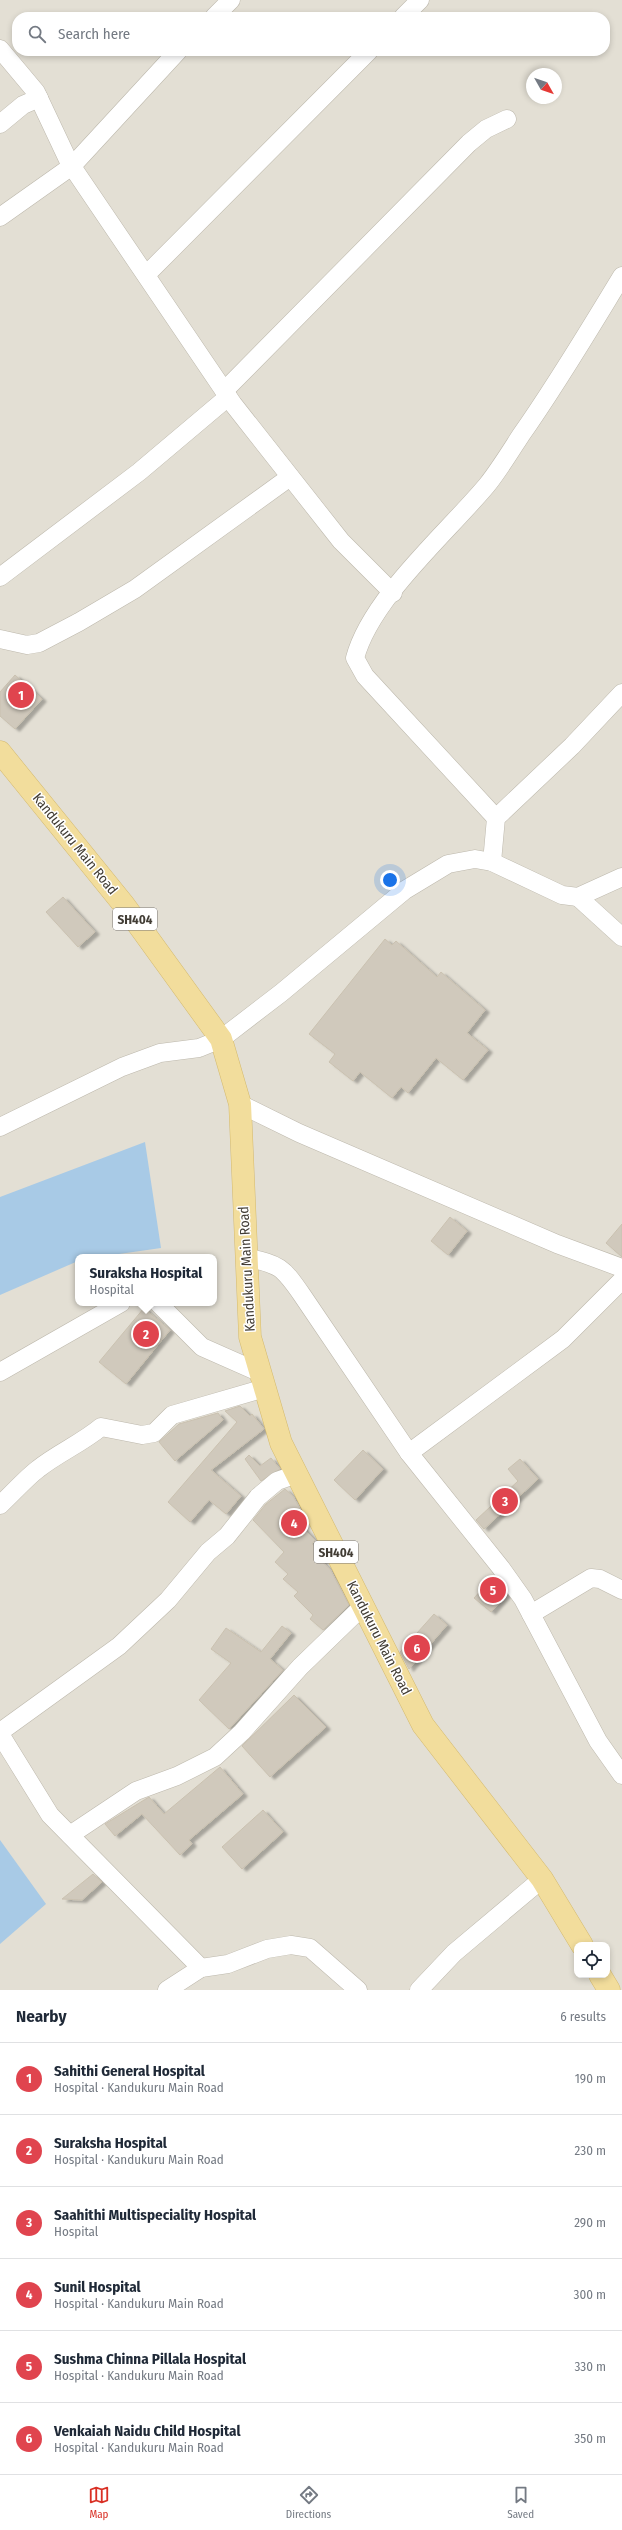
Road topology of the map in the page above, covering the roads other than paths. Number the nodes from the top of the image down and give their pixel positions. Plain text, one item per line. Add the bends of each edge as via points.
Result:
1 (231, 0) edge
2 (420, 0) edge
3 (219, 12) edge
4 (408, 12) edge
5 (0, 49) edge
6 (173, 56) edge
7 (364, 56) edge
8 (39, 98) junction
9 (507, 119) dead end
10 (0, 124) edge
11 (72, 166) junction
12 (0, 218) edge
13 (146, 275) junction
14 (622, 276) edge
15 (226, 394) junction
16 (290, 477) junction
17 (0, 577) edge
18 (393, 593) junction
19 (0, 639) edge
20 (622, 694) edge
21 (0, 752) edge
22 (496, 818) junction
23 (492, 862) junction
24 (622, 877) edge
25 (578, 896) junction
26 (622, 937) edge
27 (221, 1039) junction
28 (240, 1104) junction
29 (0, 1127) edge
30 (246, 1257) junction
31 (622, 1268) edge
32 (622, 1280) edge
33 (116, 1306) edge
34 (161, 1306) edge
35 (0, 1372) edge
36 (263, 1380) junction
37 (409, 1453) junction
38 (297, 1474) junction
39 (0, 1505) edge
40 (622, 1590) edge
41 (363, 1606) junction
42 (531, 1614) junction
43 (0, 1733) edge
44 (622, 1775) edge
45 (70, 1835) junction
46 (542, 1879) junction
47 (580, 1942) edge
48 (201, 1968) junction
49 (602, 1978) edge
50 (167, 1990) edge
51 (358, 1990) edge
52 (419, 1990) edge
53 (609, 1990) edge

1 - 3 street
2 - 4 street
5 - 8 street
6 - 11 street
7 - 13 street
8 - 10 street via 23,105
8 - 11 street
9 - 15 street via 486,129 469,143
11 - 12 street
11 - 13 street
13 - 15 street
14 - 18 street via 550,393 487,485
15 - 16 street
15 - 17 street via 138,472
16 - 18 street via 341,541
16 - 19 street via 135,589 79,622 39,643 27,645
18 - 22 street via 359,644 355,658 359,669
20 - 22 street
21 - 27 main road, Kandukuru Main Road / SH404 via 124,905
22 - 23 street
23 - 25 street via 562,894
23 - 27 street via 475,859 448,864 405,890 281,993
24 - 25 street
25 - 26 street
27 - 28 main road, Kandukuru Main Road / SH404
27 - 29 street via 199,1048 160,1053 122,1067
28 - 30 main road, Kandukuru Main Road / SH404
28 - 31 street via 299,1133 556,1244
30 - 36 main road, Kandukuru Main Road / SH404 via 250,1337
30 - 37 street via 270,1263 285,1271
32 - 37 street via 562,1339
33 - 35 street
34 - 36 street via 202,1347
36 - 38 main road, Kandukuru Main Road / SH404 via 281,1442
36 - 39 street via 172,1415 154,1433 142,1435 101,1427 89,1438 73,1445 37,1470
37 - 42 street via 501,1568
38 - 41 main road, Kandukuru Main Road / SH404
38 - 43 street via 277,1481 258,1497 227,1536 208,1552 168,1600 119,1646
40 - 42 street via 600,1578 591,1578
41 - 45 street via 300,1666 242,1732 215,1758 136,1791
41 - 46 main road, Kandukuru Main Road / SH404 via 423,1726
42 - 44 street via 598,1741
43 - 45 street via 50,1815
45 - 48 street
46 - 47 main road, Kandukuru Main Road / SH404
46 - 52 street via 454,1953
48 - 50 street
48 - 51 street via 228,1964 267,1950 291,1946 310,1948
49 - 53 main road

